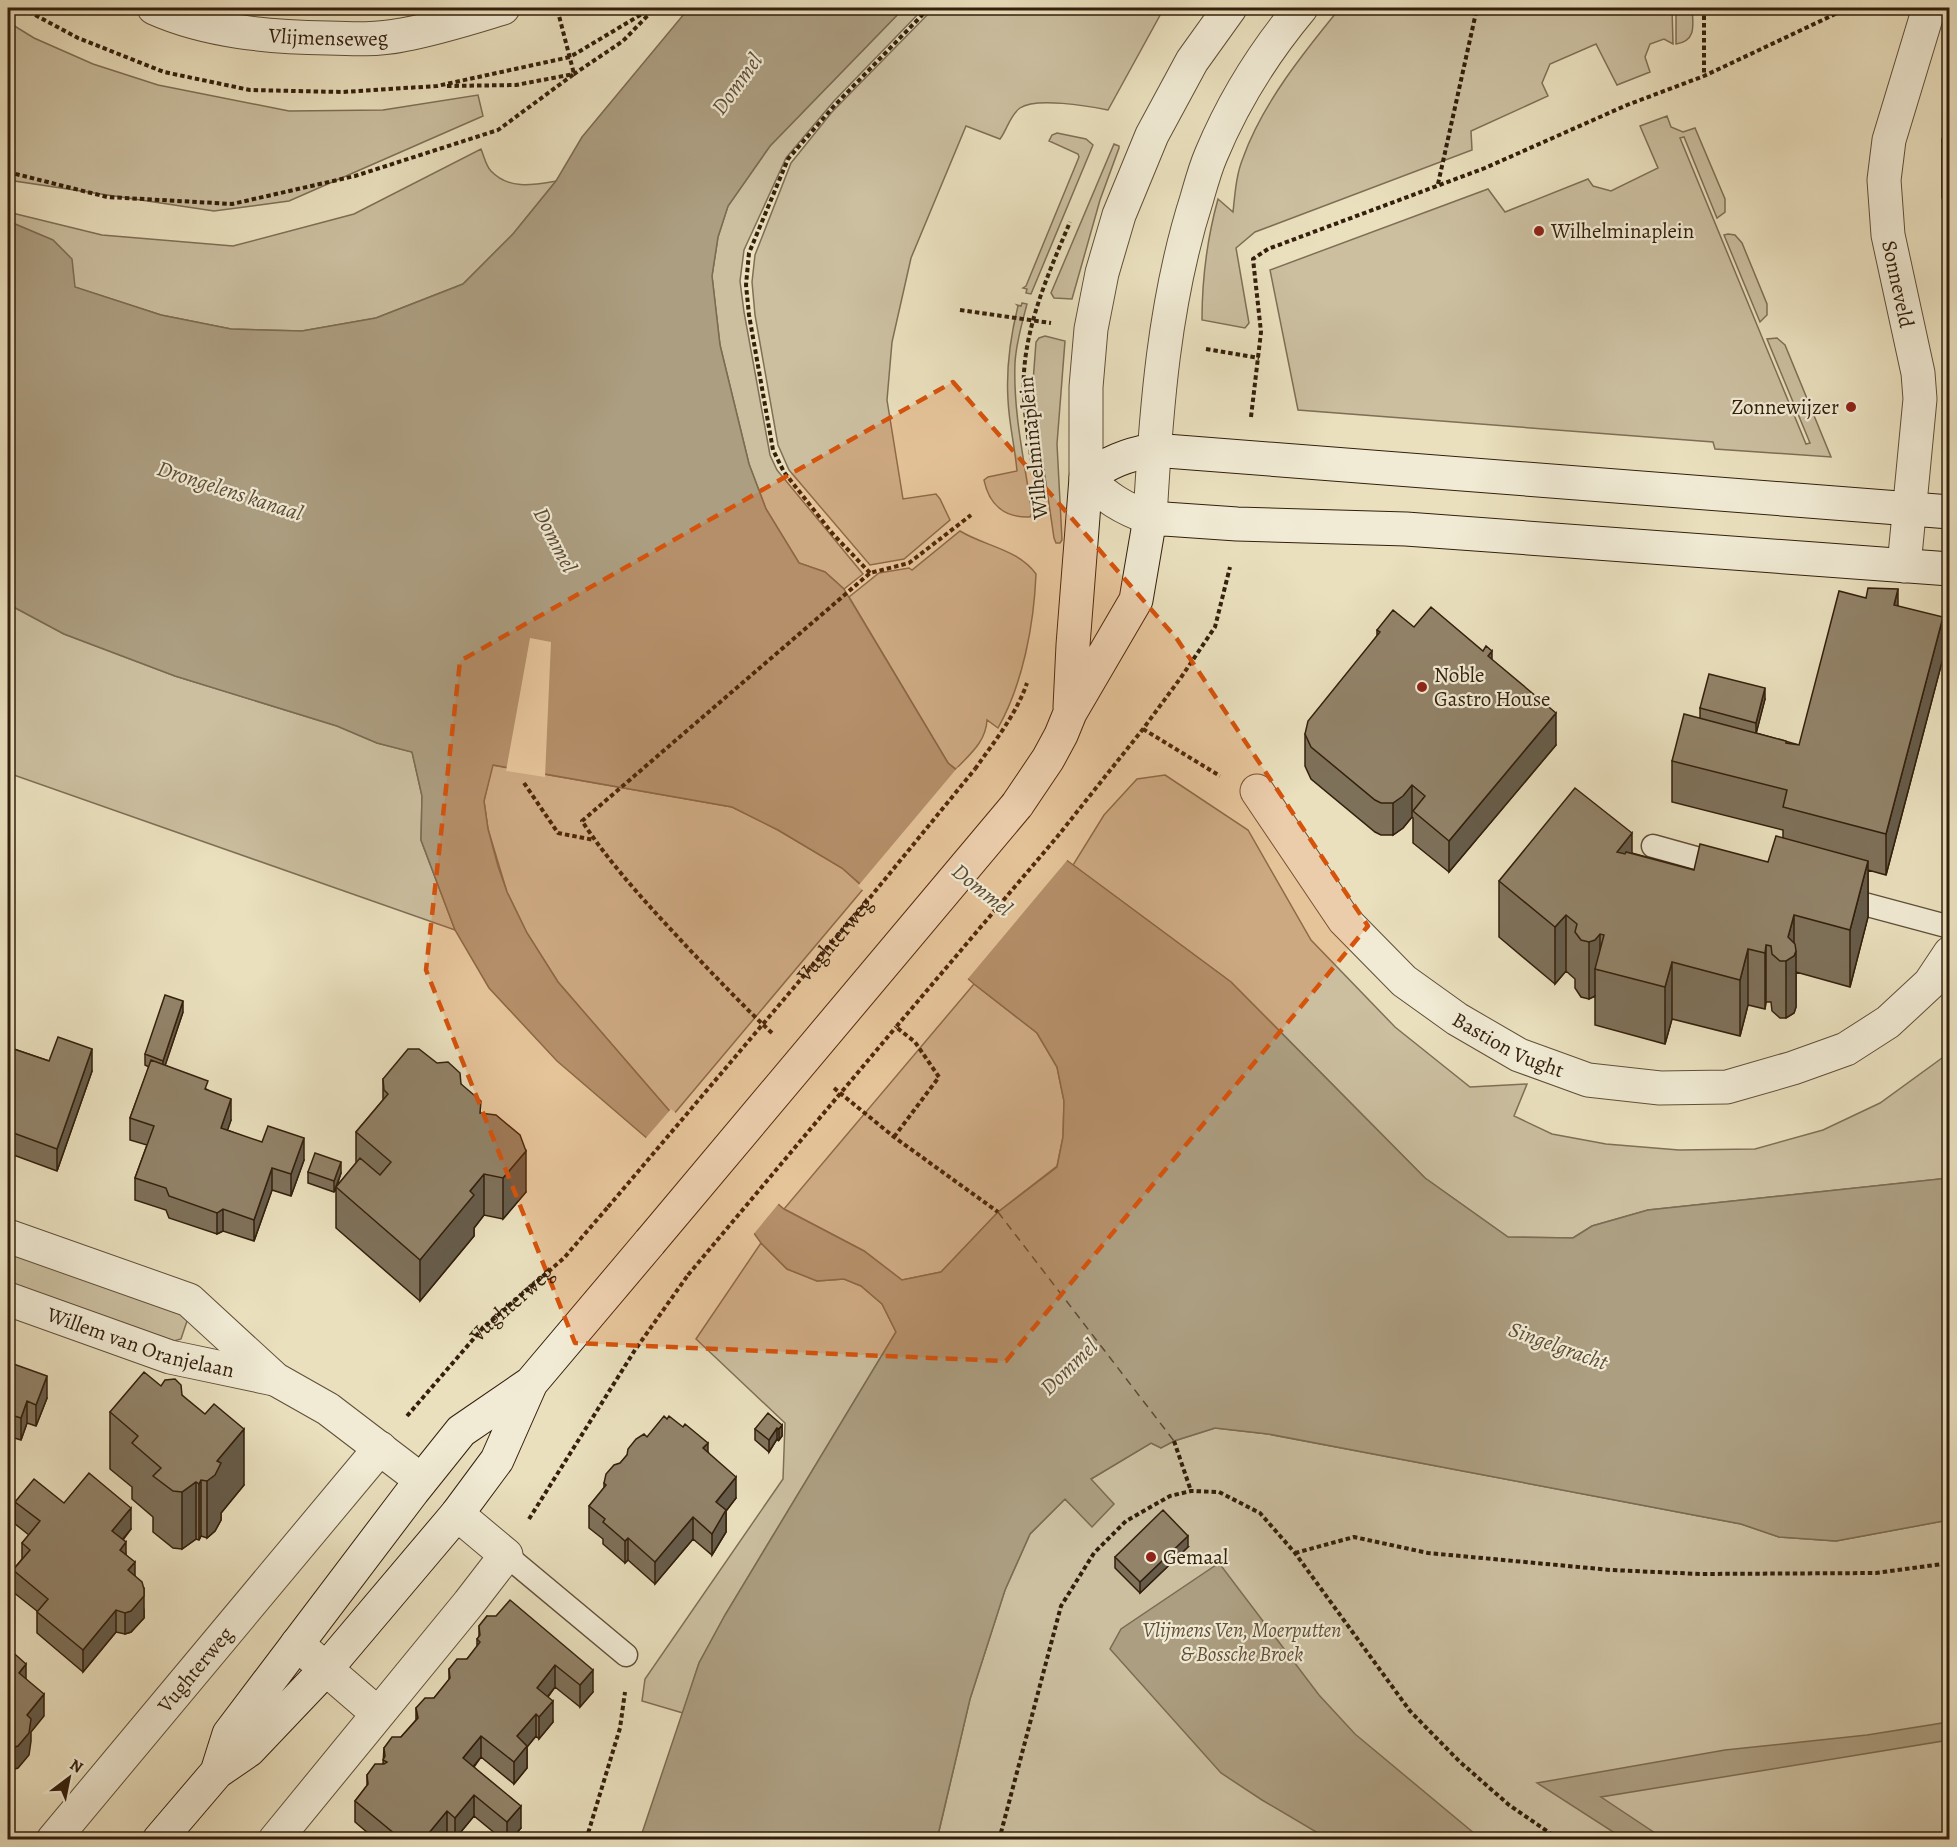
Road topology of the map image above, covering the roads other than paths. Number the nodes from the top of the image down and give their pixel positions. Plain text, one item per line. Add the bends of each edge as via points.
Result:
1 (154, 8) edge
2 (503, 8) edge
3 (1230, 8) edge
4 (1301, 8) edge
5 (1929, 8) edge
6 (1154, 450) junction
7 (1086, 478) junction
8 (1908, 510) junction
9 (1950, 512) edge
10 (1150, 518) junction
11 (1904, 566) junction
12 (1950, 569) edge
13 (1070, 712) junction
14 (1257, 791) road end
15 (1653, 846) dead end
16 (1744, 871) edge
17 (1812, 890) edge
18 (1950, 927) edge
19 (1950, 953) edge
20 (8, 1236) edge
21 (8, 1299) edge
22 (275, 1379) junction
23 (531, 1383) junction
24 (380, 1448) junction
25 (421, 1480) junction
26 (457, 1514) junction
27 (506, 1555) junction
28 (297, 1644) junction
29 (626, 1655) road end
30 (326, 1669) junction
31 (377, 1713) junction
32 (217, 1772) junction
33 (53, 1839) edge
34 (159, 1839) edge
35 (275, 1839) edge

1 - 2 street, Vlijmenseweg via 228,30 357,39 438,28
3 - 7 street, Wilhelminaplein via 1192,61 1152,135 1119,215 1091,329 1086,387
4 - 6 street, Wilhelminaplein via 1242,93 1211,155 1186,233 1174,287
5 - 8 street, Sonneveld via 1889,140 1884,180 1888,235 1918,373 1920,399
6 - 7 street via 1128,455
6 - 8 street
6 - 10 street, Wilhelminaplein
7 - 10 street via 1125,509
7 - 13 street, Wilhelminaplein
8 - 9 street
8 - 11 street, Sonneveld
10 - 11 street via 1418,530
10 - 13 street, Wilhelminaplein via 1136,600
11 - 12 street
13 - 23 street, Wilhelminaplein, bridge via 1048,759 1017,805
14 - 19 street, Bastion Vught via 1344,920 1404,981 1457,1019 1519,1055 1588,1080 1660,1088 1727,1087 1793,1068 1846,1048 1888,1022 1930,983
15 - 16 lane
17 - 18 lane
20 - 22 street, Willem van Oranjelaan via 189,1300
21 - 22 street, Willem van Oranjelaan via 170,1357
22 - 24 street, Willem van Oranjelaan via 328,1409
23 - 25 street via 461,1431
23 - 26 street via 497,1460
24 - 25 street, Willem van Oranjelaan
24 - 33 street, Vughterweg
25 - 28 street
26 - 27 street
26 - 30 street
27 - 29 lane
27 - 31 street
28 - 30 street
28 - 32 street via 230,1734
30 - 31 street
30 - 32 street via 249,1750
31 - 35 street
32 - 34 street

